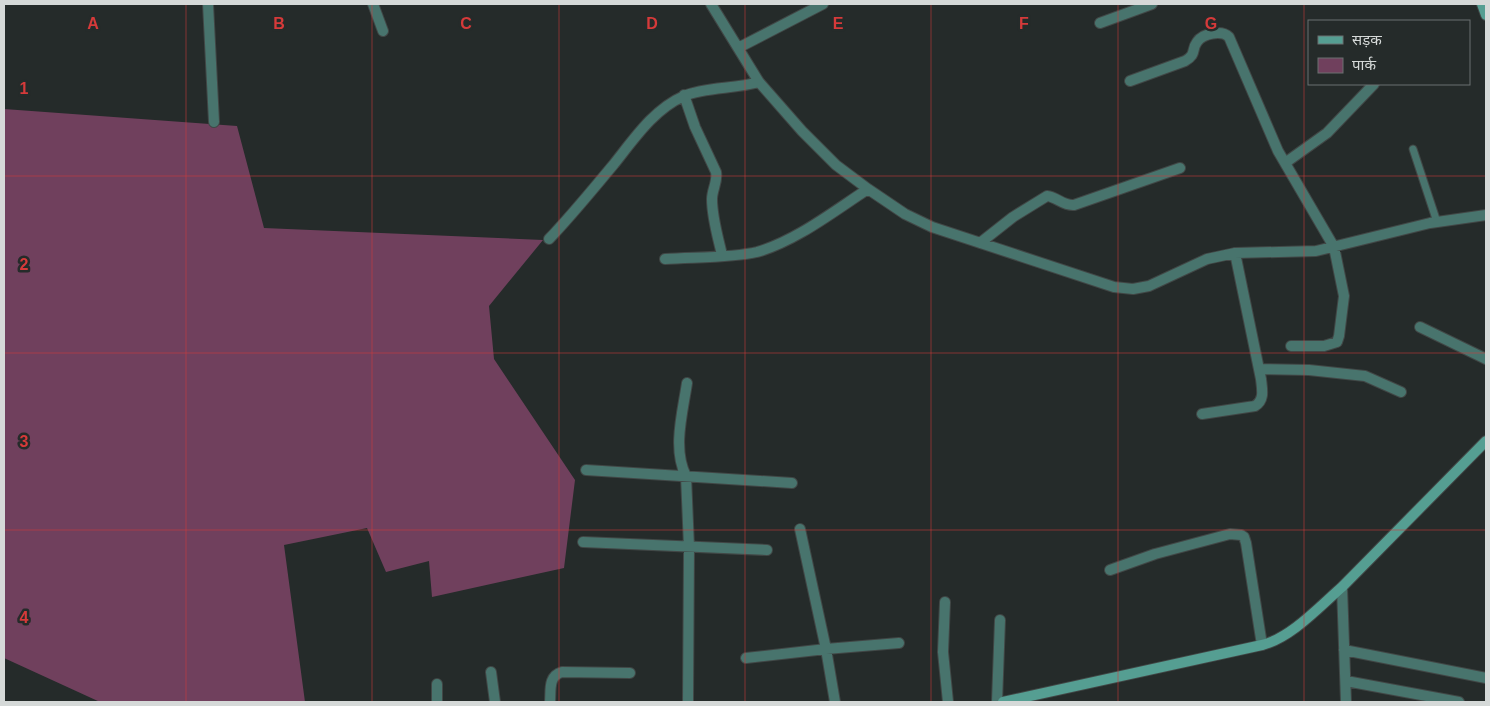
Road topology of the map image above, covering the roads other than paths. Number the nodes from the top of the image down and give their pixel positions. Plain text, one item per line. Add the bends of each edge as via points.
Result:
1 (208, 4) edge
2 (373, 4) edge
3 (710, 4) edge
4 (823, 4) edge
5 (1152, 4) edge
6 (1482, 4) edge
7 (1486, 15) edge
8 (1100, 23) dead end
9 (383, 31) dead end
10 (738, 48) junction
11 (1130, 81) dead end
12 (759, 82) junction
13 (1373, 85) edge
14 (684, 96) junction
15 (214, 122) dead end
16 (1413, 149) dead end
17 (1285, 163) junction
18 (1180, 168) dead end
19 (868, 189) junction
20 (1486, 215) edge
21 (1438, 222) junction
22 (549, 239) dead end
23 (980, 243) junction
24 (1334, 247) junction
25 (1235, 253) junction
26 (722, 255) junction
27 (665, 259) dead end
28 (1420, 328) dead end
29 (1291, 346) dead end
30 (1486, 359) edge
31 (1259, 369) junction
32 (687, 383) dead end
33 (1401, 392) dead end
34 (1202, 414) dead end
35 (1486, 441) edge
36 (586, 470) dead end
37 (686, 476) junction
38 (792, 483) dead end
39 (800, 529) dead end
40 (583, 542) dead end
41 (689, 547) junction
42 (767, 550) dead end
43 (1110, 570) dead end
44 (1342, 587) junction
45 (945, 602) dead end
46 (1000, 620) dead end
47 (899, 643) dead end
48 (1262, 645) junction
49 (826, 649) junction
50 (1344, 650) junction
51 (746, 658) dead end
52 (491, 672) dead end
53 (630, 672) dead end
54 (1486, 678) edge
55 (1346, 681) junction
56 (437, 684) dead end
57 (437, 702) edge
58 (496, 702) edge
59 (550, 702) edge
60 (688, 702) edge
61 (835, 702) edge
62 (948, 702) edge
63 (997, 702) edge
64 (1003, 702) edge
65 (1346, 702) edge
66 (1459, 702) edge

1 - 15 street
2 - 9 street
3 - 10 street
4 - 10 street
5 - 8 street
6 - 7 street
10 - 12 street
11 - 17 street via 1185,61 1192,57 1197,41 1225,33 1233,43
12 - 14 street
12 - 19 street via 836,165
13 - 17 street via 1327,133
14 - 22 street via 650,120
14 - 26 street via 716,172 712,207
16 - 21 lane
17 - 24 street
18 - 23 street via 1074,204 1068,205 1047,196
19 - 23 street via 905,214
19 - 26 street via 791,238 759,251
20 - 21 street
21 - 24 street
23 - 25 street via 1103,285 1133,289 1159,282 1207,259
24 - 25 street via 1305,252
24 - 29 street via 1344,296 1337,342
25 - 31 street
26 - 27 street
28 - 30 street
31 - 33 street via 1365,376
31 - 34 street via 1262,394 1259,404
32 - 37 street via 680,440 682,469
35 - 44 street
36 - 37 street
37 - 38 street
37 - 41 street
39 - 49 street
40 - 41 street
41 - 42 street
41 - 60 street
43 - 48 street via 1186,545 1230,534 1241,535 1246,543
44 - 48 street via 1281,638
44 - 50 street
45 - 62 street via 943,652
46 - 63 street
47 - 49 street
48 - 64 street
49 - 51 street
49 - 61 street
50 - 54 street
50 - 55 street
52 - 58 street
53 - 59 street via 562,672 552,680
55 - 65 street
55 - 66 street
56 - 57 street

